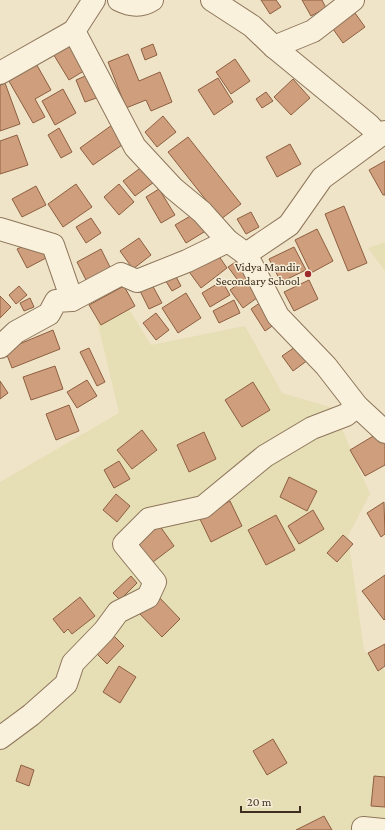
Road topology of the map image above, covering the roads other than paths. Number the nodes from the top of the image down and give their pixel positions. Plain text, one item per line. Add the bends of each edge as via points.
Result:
1 (94, 0) edge
2 (119, 0) edge
3 (152, 0) edge
4 (212, 0) edge
5 (353, 0) edge
6 (74, 31) junction
7 (274, 47) junction
8 (0, 73) edge
9 (382, 133) edge
10 (0, 230) edge
11 (228, 241) junction
12 (246, 254) junction
13 (72, 300) junction
14 (0, 347) edge
15 (357, 406) junction
16 (385, 432) edge
17 (0, 738) edge

1 - 6 street
2 - 3 street via 129,5
4 - 7 street via 252,26
5 - 7 street via 313,31
6 - 8 street
6 - 11 street via 135,147
7 - 9 street
9 - 12 street via 322,178 289,225
10 - 13 street via 53,245
11 - 12 street
11 - 13 street via 137,281 121,274
12 - 15 street via 278,316 326,366
13 - 14 street via 56,301 49,314 16,332
15 - 16 street
15 - 17 street via 346,415 312,428 265,456 203,507 149,519 124,544 155,582 148,596 118,612 104,631 73,663 66,684

